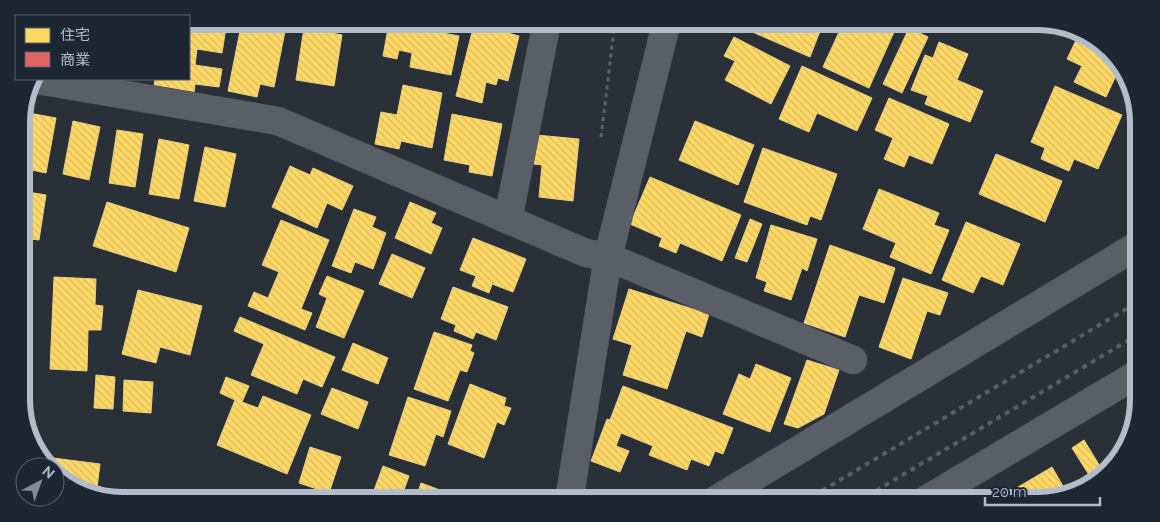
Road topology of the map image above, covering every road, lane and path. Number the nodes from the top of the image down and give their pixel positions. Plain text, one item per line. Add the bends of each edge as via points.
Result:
1 (545, 30) edge
2 (665, 30) edge
3 (41, 81) edge
4 (508, 220) junction
5 (1130, 250) edge
6 (608, 257) junction
7 (853, 360) dead end
8 (1130, 378) edge
9 (570, 492) edge
10 (729, 492) edge
11 (939, 492) edge

1 - 4 street
2 - 6 street
3 - 4 street via 278,121
4 - 6 street via 586,253
5 - 10 street
6 - 7 street
6 - 9 street
8 - 11 street

